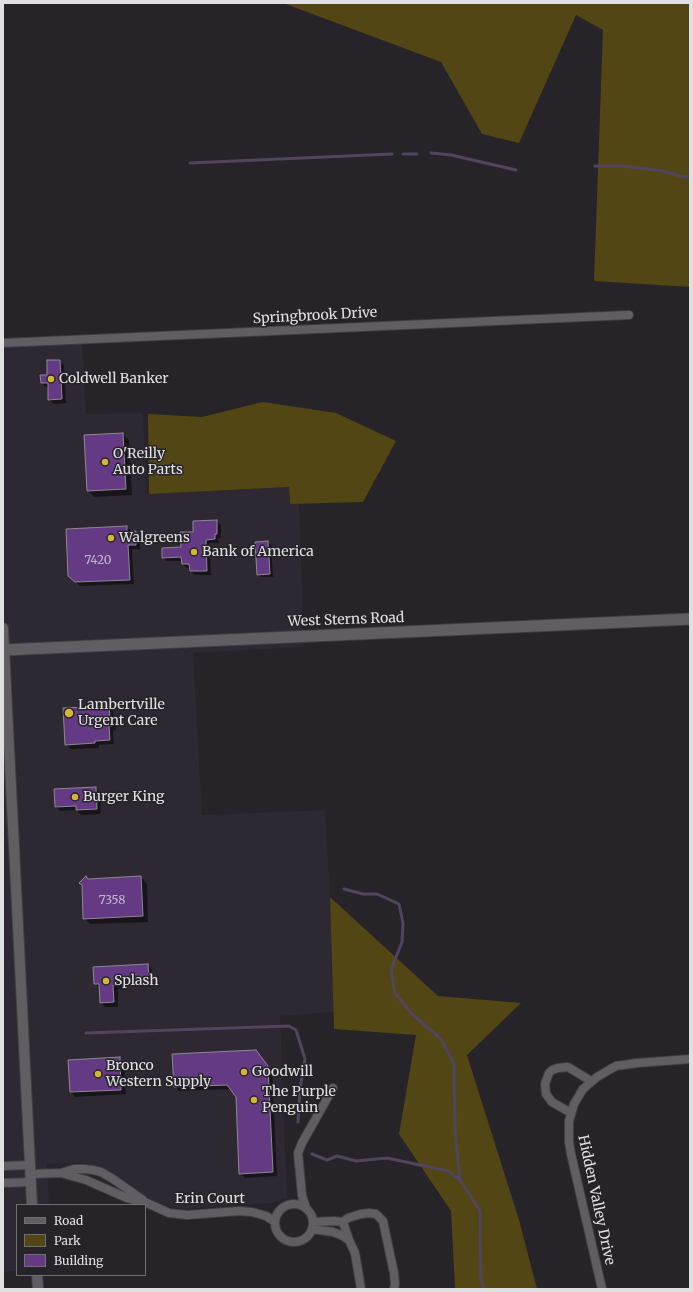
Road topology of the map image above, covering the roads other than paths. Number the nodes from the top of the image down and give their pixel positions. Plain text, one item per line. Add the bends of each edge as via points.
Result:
1 (629, 315) dead end
2 (3, 343) edge
3 (690, 619) edge
4 (3, 628) edge
5 (4, 650) edge
6 (690, 1059) edge
7 (591, 1081) junction
8 (333, 1088) dead end
9 (571, 1113) junction
10 (3, 1166) edge
11 (30, 1173) junction
12 (61, 1173) junction
13 (3, 1183) edge
14 (147, 1203) junction
15 (32, 1204) edge
16 (306, 1208) junction
17 (274, 1221) junction
18 (343, 1222) junction
19 (313, 1226) junction
20 (348, 1240) junction
21 (37, 1276) edge
22 (38, 1289) edge
23 (361, 1289) edge
24 (394, 1289) edge
25 (602, 1289) edge

1 - 2 street, Springbrook Drive
3 - 5 main road, West Sterns Road
4 - 5 street
5 - 11 street
6 - 7 street, Hidden Valley Drive via 626,1064 607,1070
7 - 9 street, Hidden Valley Drive via 578,1096
7 - 9 street via 568,1067 552,1070 549,1074 544,1084 546,1094 552,1102
8 - 16 street via 298,1153 302,1196
9 - 25 street, Hidden Valley Drive via 571,1154
10 - 11 street
11 - 12 street, Erin Court
11 - 13 street
11 - 15 street
12 - 14 street, Erin Court via 86,1180 126,1198
12 - 14 street, Erin Court via 74,1169 101,1172
14 - 17 street, Erin Court via 174,1214 239,1211 252,1212
16 - 17 street via 298,1204 286,1205
16 - 19 street via 312,1217
17 - 19 street via 280,1237 296,1243 306,1238
18 - 19 street via 334,1221
18 - 20 street
18 - 24 street via 348,1218 369,1213 376,1214 383,1221 394,1273
19 - 20 street via 341,1235
20 - 23 street via 354,1253
21 - 22 street

